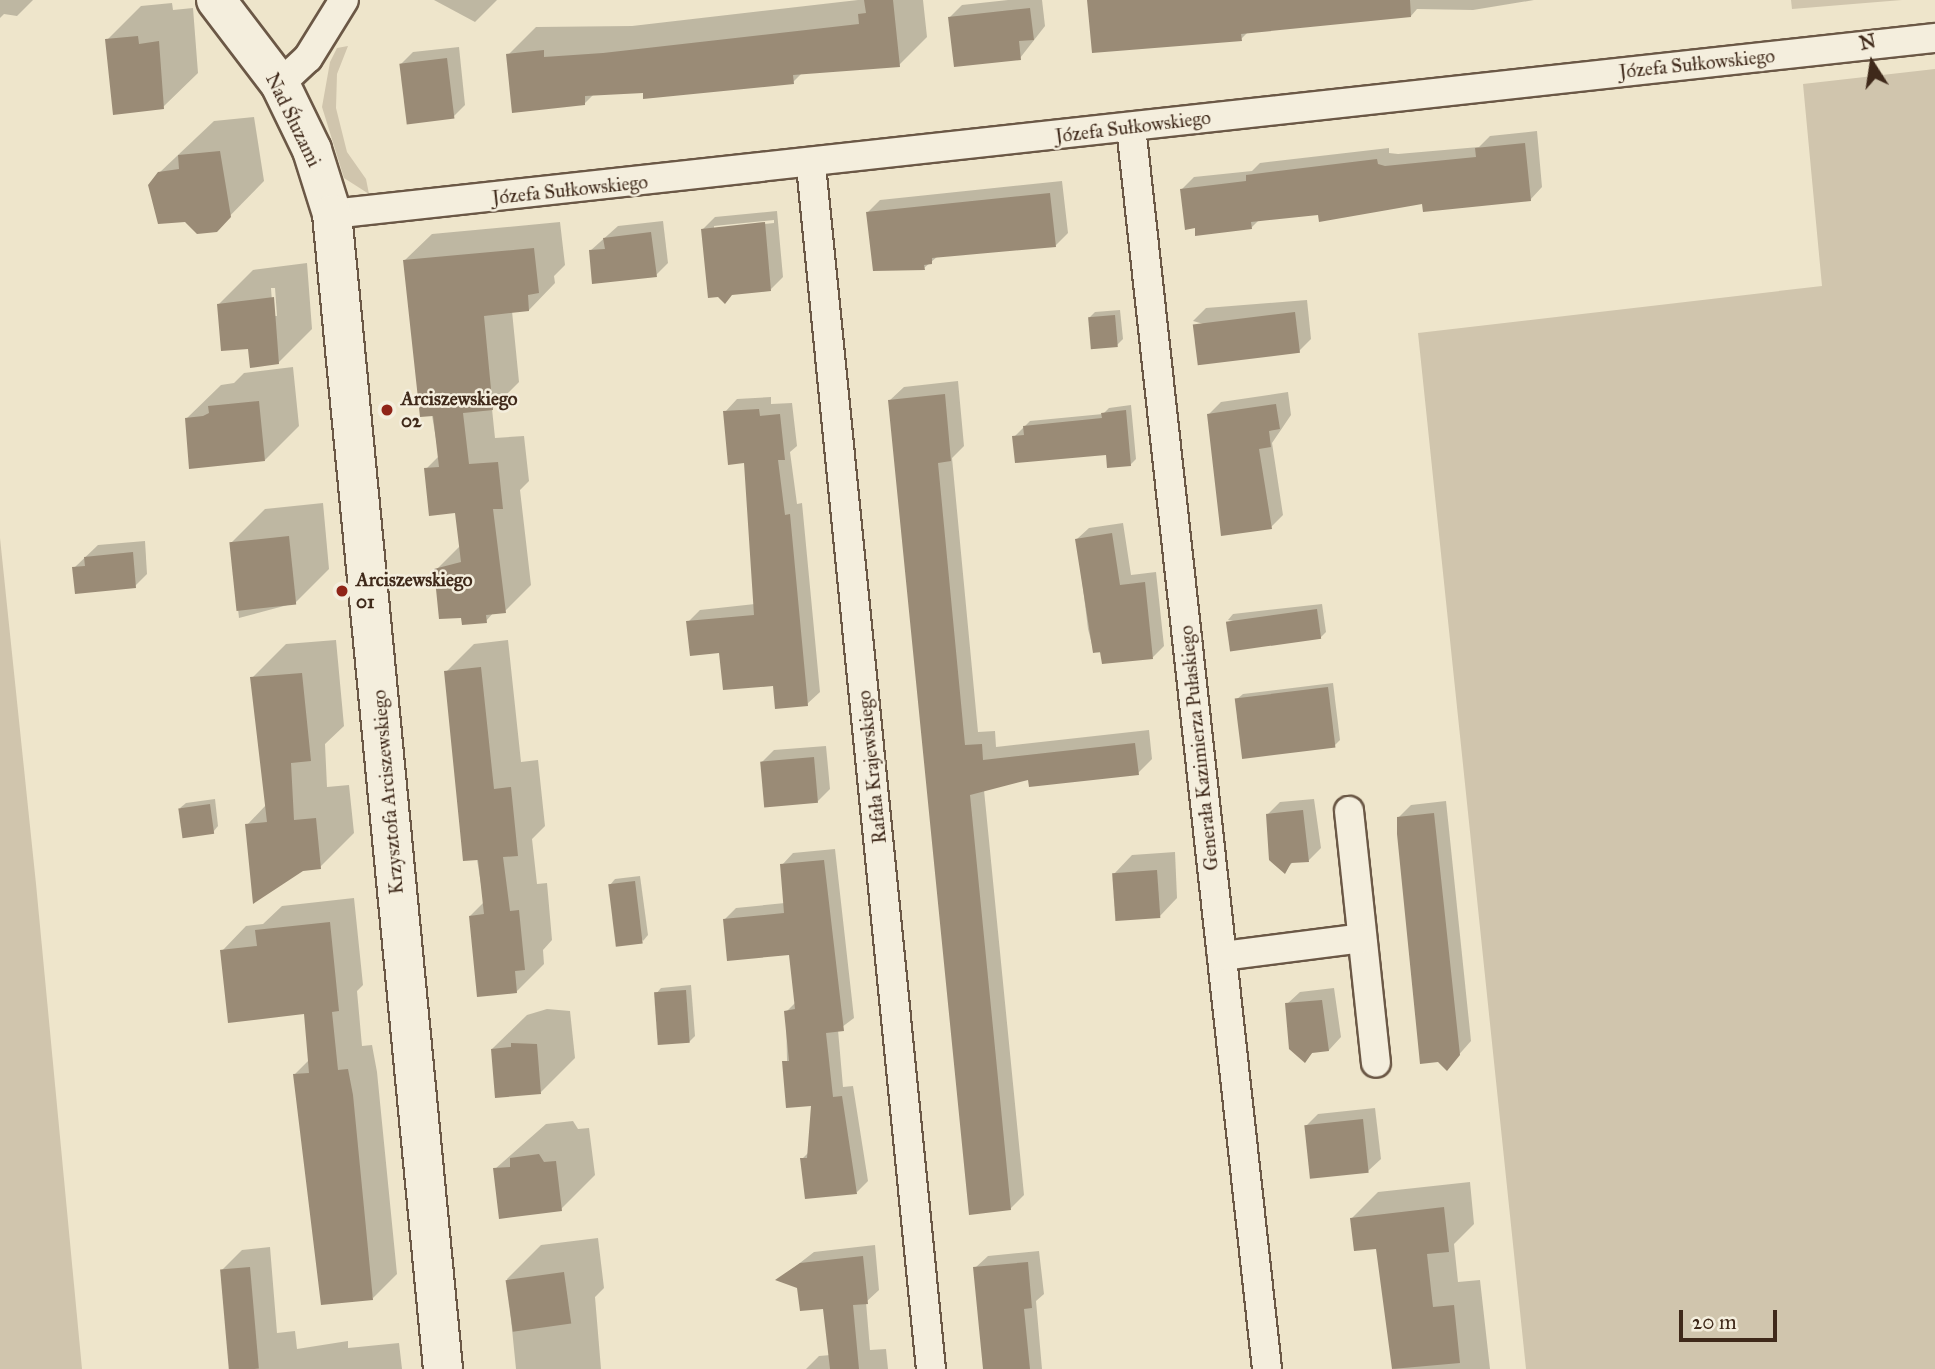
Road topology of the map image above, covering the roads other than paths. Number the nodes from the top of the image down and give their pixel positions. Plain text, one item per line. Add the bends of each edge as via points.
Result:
1 (216, 0) edge
2 (344, 0) edge
3 (1935, 38) edge
4 (280, 84) junction
5 (1131, 127) junction
6 (811, 164) junction
7 (332, 214) junction
8 (1349, 811) dead end
9 (1362, 938) junction
10 (1222, 956) junction
11 (1376, 1063) dead end
12 (443, 1369) edge
13 (931, 1369) edge
14 (1267, 1369) edge

1 - 4 street, Nad Śluzami
2 - 4 street via 309,58
3 - 5 street, Józefa Sułkowskiego
4 - 7 street, Nad Śluzami via 312,150
5 - 6 street, Józefa Sułkowskiego
5 - 10 street, Generała Kazimierza Pułaskiego
6 - 7 street, Józefa Sułkowskiego
6 - 13 street, Rafała Krajewskiego
7 - 12 street, Krzysztofa Arciszewskiego
8 - 9 street
9 - 10 street
9 - 11 street
10 - 14 street, Generała Kazimierza Pułaskiego

